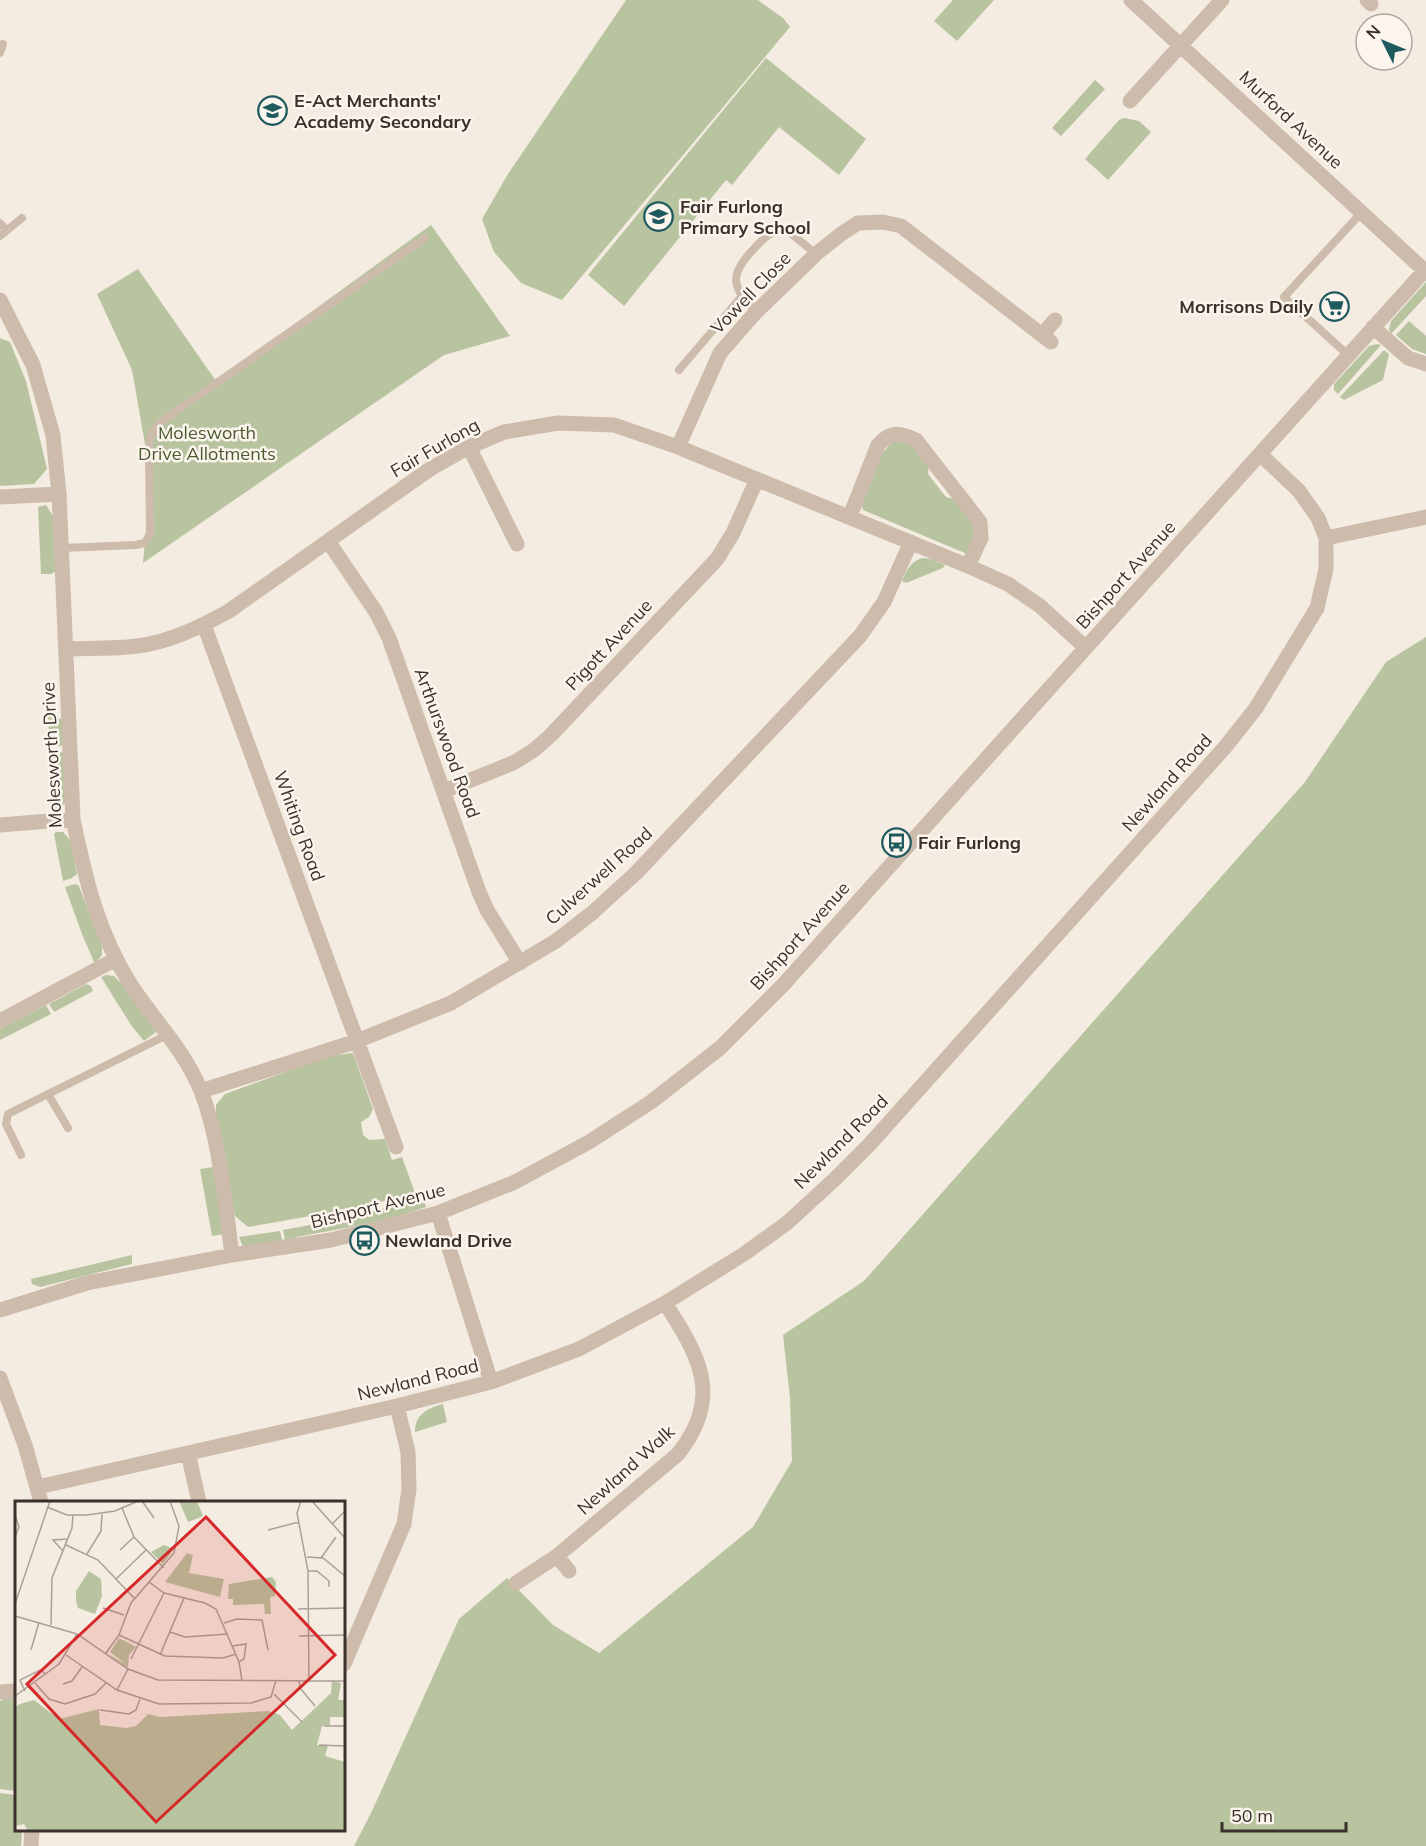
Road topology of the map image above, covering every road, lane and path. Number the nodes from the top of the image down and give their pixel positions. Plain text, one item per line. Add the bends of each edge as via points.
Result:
1 (1131, 0) edge
2 (1222, 0) edge
3 (1181, 46) junction
4 (1130, 101) dead end
5 (1362, 212) junction
6 (22, 218) dead end
7 (0, 223) edge
8 (3, 233) edge
9 (425, 238) dead end
10 (816, 254) junction
11 (1425, 269) edge
12 (742, 296) junction
13 (0, 300) edge
14 (756, 312) junction
15 (1055, 320) dead end
16 (1373, 327) junction
17 (1348, 355) junction
18 (1426, 364) edge
19 (679, 370) dead end
20 (469, 447) junction
21 (678, 447) junction
22 (1260, 454) junction
23 (757, 479) junction
24 (59, 494) junction
25 (0, 497) edge
26 (850, 516) junction
27 (1426, 517) edge
28 (1326, 538) junction
29 (328, 541) junction
30 (910, 542) junction
31 (517, 544) dead end
32 (62, 548) junction
33 (968, 566) junction
34 (204, 625) junction
35 (1086, 648) junction
36 (66, 649) junction
37 (444, 791) junction
38 (73, 819) junction
39 (0, 825) edge
40 (116, 959) junction
41 (520, 963) junction
42 (0, 1021) edge
43 (167, 1035) junction
44 (357, 1041) junction
45 (201, 1091) junction
46 (48, 1094) junction
47 (69, 1128) dead end
48 (396, 1147) dead end
49 (21, 1155) dead end
50 (438, 1213) junction
51 (232, 1256) junction
52 (665, 1303) junction
53 (0, 1310) edge
54 (0, 1378) edge
55 (492, 1382) junction
56 (397, 1406) junction
57 (188, 1453) junction
58 (40, 1495) edge
59 (199, 1501) edge
60 (557, 1556) junction
61 (569, 1571) dead end
62 (516, 1583) dead end
63 (345, 1662) edge
64 (15, 1691) edge
65 (0, 1692) edge
66 (32, 1831) edge
67 (31, 1846) edge

1 - 3 street, Murford Avenue
2 - 3 street
3 - 4 street
3 - 5 street, Murford Avenue
5 - 11 street, Murford Avenue
5 - 17 lane via 1284,297
6 - 8 lane
7 - 8 lane
9 - 32 lane via 159,423 148,441 150,534 145,543
10 - 12 lane via 788,231 780,228 768,233 735,273
10 - 14 street, Vowell Close
10 - 15 street, Vowell Close via 858,223 901,226 1046,339
11 - 16 street, Bishport Avenue
12 - 14 lane
12 - 19 lane
13 - 24 street, Molesworth Drive via 33,365 53,435
14 - 21 street, Vowell Close via 720,353
16 - 17 street, Bishport Avenue
16 - 18 street via 1408,358
17 - 22 street, Bishport Avenue
20 - 21 street, Fair Furlong via 504,432 558,423 614,426
20 - 29 street, Fair Furlong via 430,469
20 - 31 street
21 - 23 street, Fair Furlong
22 - 28 street, Newland Road via 1309,503
22 - 35 street, Bishport Avenue
23 - 26 street, Fair Furlong
23 - 37 street, Pigott Avenue via 717,559 551,735 515,762
24 - 25 street
24 - 32 street, Molesworth Drive
26 - 30 street, Fair Furlong
26 - 33 street via 878,445 886,436 907,435 916,440 980,522 981,538
27 - 28 street
28 - 52 street, Newland Road via 1326,569 1317,608 1256,708 1226,746 836,1178 744,1254
29 - 34 street, Fair Furlong
29 - 37 street, Arthurswood Road via 389,638
30 - 33 street, Fair Furlong
30 - 41 street, Culverwell Road via 884,602 860,636 636,873 556,941
32 - 36 street, Molesworth Drive
33 - 35 street, Fair Furlong via 1008,584 1040,606
34 - 36 street, Fair Furlong via 138,646
34 - 44 street, Whiting Road
35 - 50 street, Bishport Avenue via 783,985 720,1048 651,1102 589,1142 515,1182
36 - 38 street, Molesworth Drive
37 - 41 street, Arthurswood Road via 479,892
38 - 39 street
38 - 40 street, Molesworth Drive via 97,917
40 - 42 street
40 - 43 street, Molesworth Drive
41 - 44 street, Culverwell Road via 451,1003
43 - 45 street, Molesworth Drive
43 - 46 lane
44 - 45 street, Culverwell Road
44 - 48 street, Whiting Road
45 - 51 street, Molesworth Drive via 217,1147
46 - 47 lane
46 - 49 lane via 8,1114 6,1124
50 - 51 street, Bishport Avenue via 331,1240
50 - 55 street
51 - 53 street, Bishport Avenue via 87,1283
52 - 55 street, Newland Road via 579,1349
52 - 60 street, Newland Walk via 694,1351 704,1380 702,1409 691,1438 678,1454
54 - 58 street
55 - 56 street, Newland Road
56 - 57 street, Newland Road
56 - 63 street via 408,1452 409,1489 404,1524
57 - 58 street, Newland Road
57 - 59 street
60 - 61 street
60 - 62 street, Newland Walk
64 - 65 street
66 - 67 street

